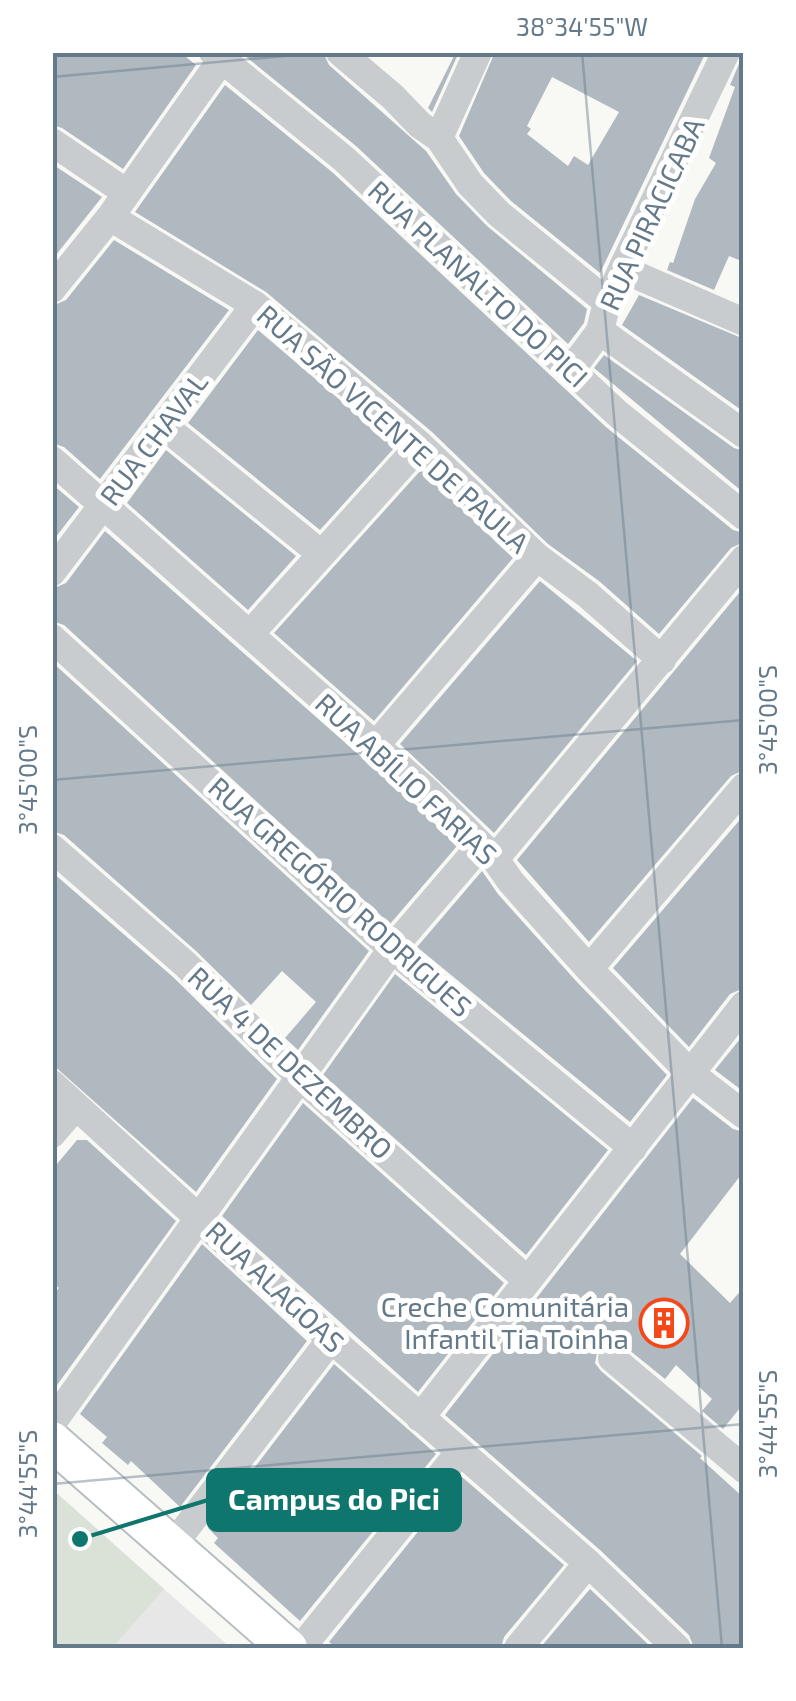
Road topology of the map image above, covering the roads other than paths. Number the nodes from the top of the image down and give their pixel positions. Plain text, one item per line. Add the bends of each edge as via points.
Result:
1 (340, 52) edge
2 (478, 52) edge
3 (726, 52) edge
4 (218, 56) edge
5 (440, 138) junction
6 (52, 142) edge
7 (127, 193) junction
8 (110, 217) junction
9 (622, 269) junction
10 (52, 289) edge
11 (607, 302) junction
12 (255, 305) junction
13 (744, 322) edge
14 (600, 331) junction
15 (571, 370) junction
16 (164, 426) junction
17 (744, 434) edge
18 (420, 445) junction
19 (52, 460) edge
20 (105, 505) junction
21 (744, 516) edge
22 (320, 553) junction
23 (537, 556) junction
24 (744, 559) edge
25 (52, 572) edge
26 (250, 634) junction
27 (52, 638) edge
28 (662, 660) junction
29 (375, 746) junction
30 (744, 787) edge
31 (52, 848) edge
32 (488, 852) junction
33 (392, 949) junction
34 (589, 970) junction
35 (744, 1006) edge
36 (690, 1072) junction
37 (301, 1078) junction
38 (52, 1084) edge
39 (76, 1106) junction
40 (744, 1114) edge
41 (52, 1134) edge
42 (633, 1148) junction
43 (200, 1218) junction
44 (527, 1280) junction
45 (331, 1339) junction
46 (612, 1358) dead end
47 (420, 1418) junction
48 (52, 1424) edge
49 (52, 1442) edge
50 (459, 1453) junction
51 (742, 1464) edge
52 (173, 1545) junction
53 (588, 1563) junction
54 (288, 1648) edge
55 (301, 1648) edge
56 (518, 1648) edge
57 (677, 1648) edge

1 - 5 street
2 - 5 street
3 - 9 street, RUA PIRACICABA
4 - 7 street
4 - 15 street, RUA PLANALTO DO PICI via 344,159
5 - 11 street via 499,214
6 - 7 street
7 - 8 street
8 - 10 street
8 - 12 street, RUA SÃO VICENTE DE PAULA
9 - 11 street, RUA PIRACICABA
9 - 13 street
11 - 14 street, RUA PIRACICABA
12 - 16 street, RUA CHAVAL
12 - 18 street, RUA SÃO VICENTE DE PAULA
14 - 15 street, RUA PIRACICABA
14 - 17 street
15 - 21 street, RUA PLANALTO DO PICI
16 - 20 street, RUA CHAVAL
16 - 22 street
18 - 22 street
18 - 23 street, RUA SÃO VICENTE DE PAULA
19 - 20 street, RUA ABÍLIO FARIAS
20 - 25 street, RUA CHAVAL
20 - 26 street, RUA ABÍLIO FARIAS
22 - 26 street
23 - 28 street, RUA SÃO VICENTE DE PAULA
23 - 29 street
24 - 28 street
26 - 29 street, RUA ABÍLIO FARIAS
27 - 33 street, RUA GREGÓRIO RODRIGUES
28 - 32 street
29 - 32 street, RUA ABÍLIO FARIAS
30 - 34 street
31 - 37 street, RUA 4 DE DEZEMBRO via 185,964
32 - 33 street
32 - 34 street, RUA ABÍLIO FARIAS
33 - 37 street
33 - 42 street, RUA GREGÓRIO RODRIGUES
34 - 36 street, RUA ABÍLIO FARIAS
35 - 36 street
36 - 40 street, RUA ABÍLIO FARIAS
36 - 42 street
37 - 43 street
37 - 44 street, RUA 4 DE DEZEMBRO
38 - 39 street, RUA ALAGOAS
39 - 41 street
39 - 43 street, RUA ALAGOAS
42 - 44 street
43 - 45 street, RUA ALAGOAS
43 - 48 street
44 - 47 street
45 - 47 street, RUA ALAGOAS
45 - 52 street
46 - 51 street
47 - 50 street, RUA ALAGOAS
49 - 52 street
50 - 53 street, RUA ALAGOAS
50 - 55 street
52 - 54 street
53 - 56 street
53 - 57 street, RUA ALAGOAS

